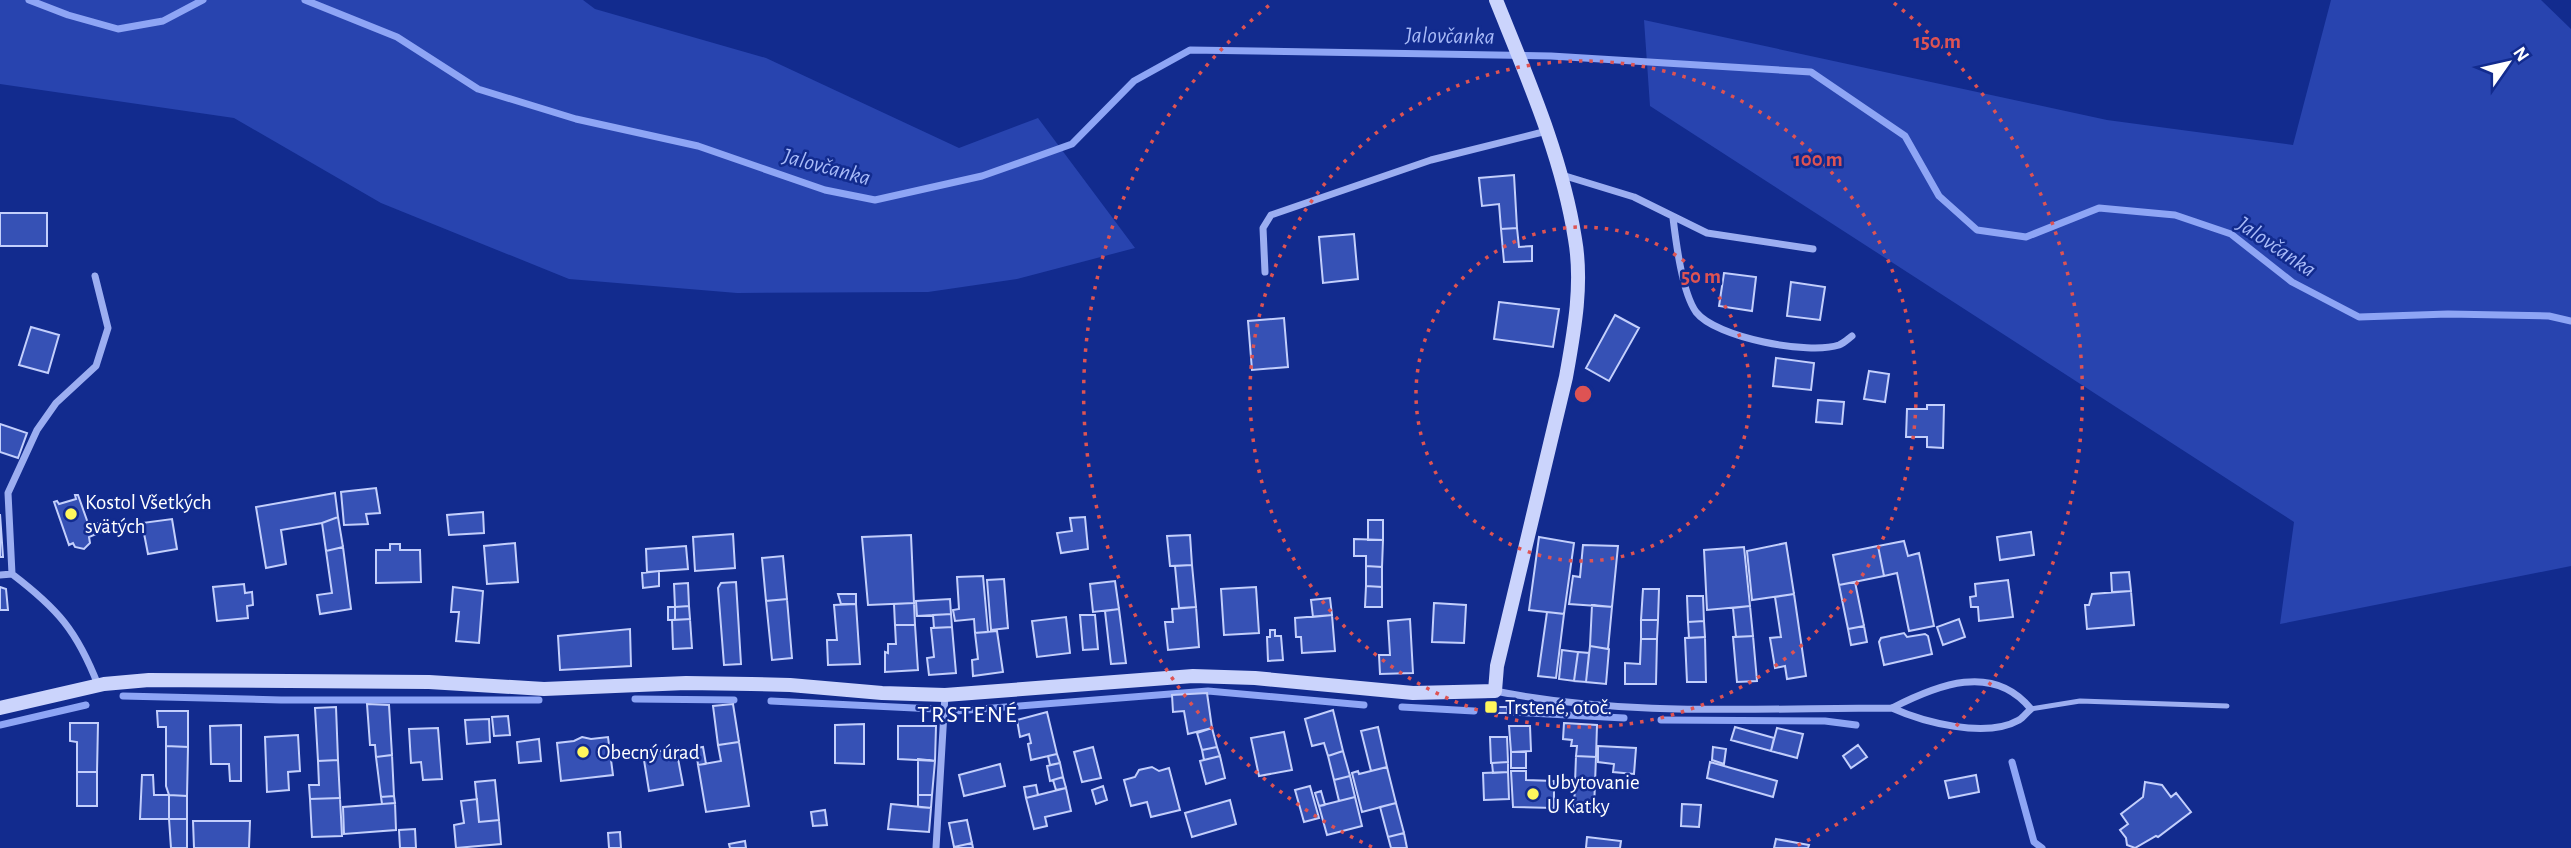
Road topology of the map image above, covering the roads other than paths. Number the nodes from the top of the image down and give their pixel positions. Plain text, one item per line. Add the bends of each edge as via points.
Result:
1 (1496, 0) edge
2 (1547, 131) junction
3 (1562, 174) junction
4 (1673, 218) junction
5 (1813, 249) dead end
6 (1265, 272) dead end
7 (95, 276) dead end
8 (1852, 336) dead end
9 (12, 574) junction
10 (0, 575) edge
11 (98, 685) junction
12 (1495, 691) junction
13 (945, 695) junction
14 (2227, 706) dead end
15 (0, 708) edge
16 (1892, 708) junction
17 (2031, 709) junction
18 (936, 848) edge

1 - 2 street
2 - 3 street
2 - 6 street via 1431,159 1271,215 1263,228
3 - 4 street via 1634,197
3 - 12 street via 1576,241 1575,329
4 - 5 street via 1707,233
4 - 8 street via 1689,296 1696,312 1710,323 1725,332 1779,344 1830,346
7 - 9 street via 108,328 96,366 56,403 37,430 8,493
9 - 10 street
9 - 11 street via 69,626
11 - 13 street via 149,680 429,681 544,689 686,683
11 - 15 street
12 - 13 street via 1413,693 1193,676
12 - 16 street via 1551,701 1647,708
13 - 18 street
14 - 17 lane via 2080,701
16 - 17 street via 1936,724 1976,728 2006,725
16 - 17 street via 1918,695 1972,681 2008,687

